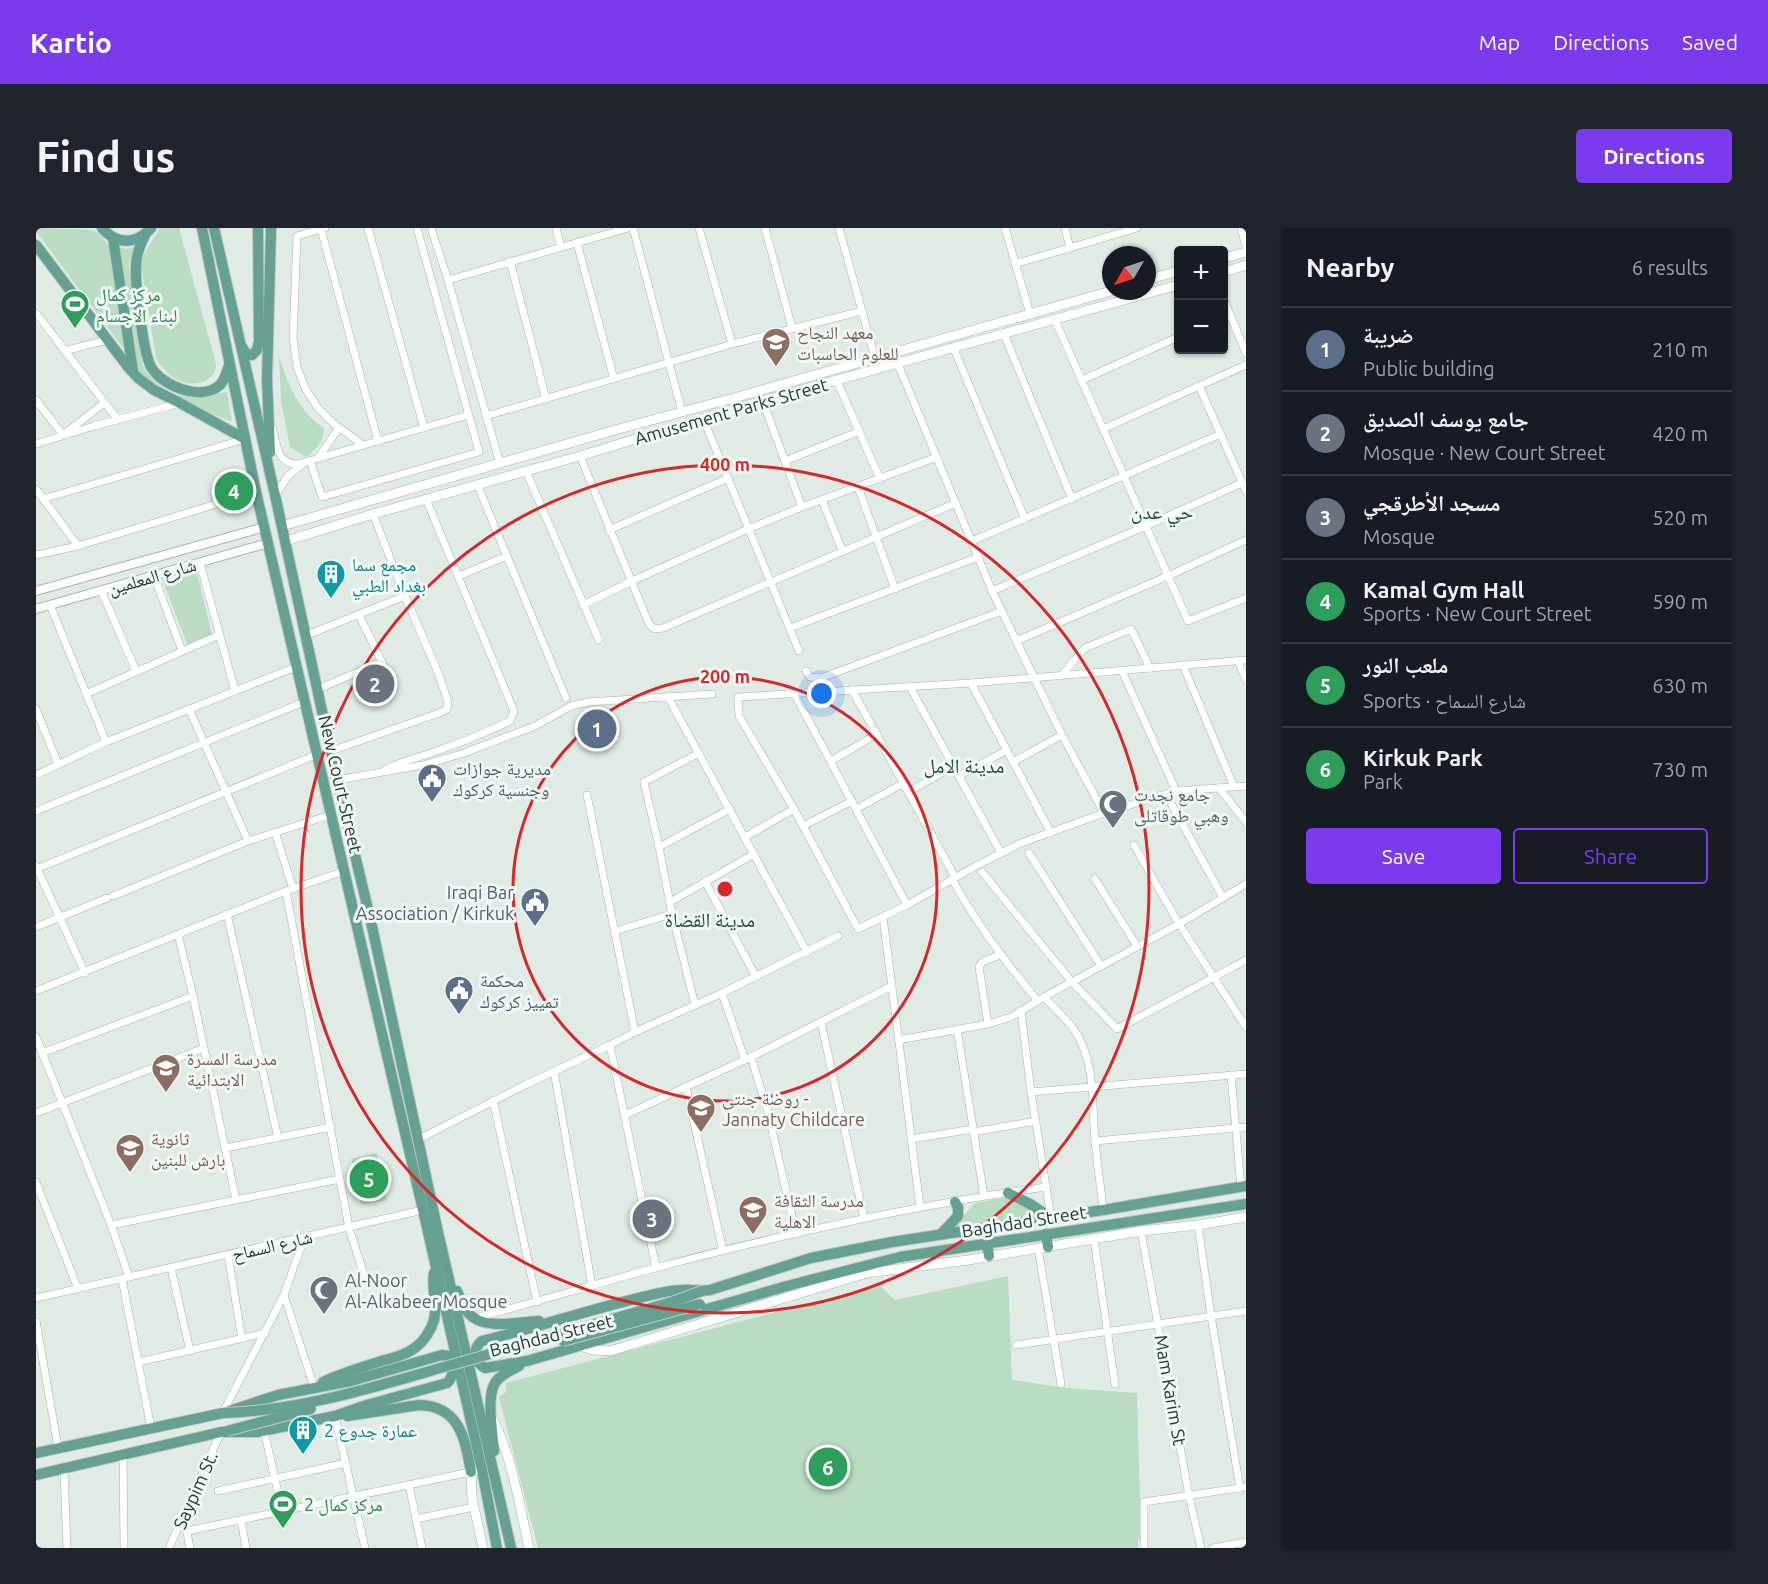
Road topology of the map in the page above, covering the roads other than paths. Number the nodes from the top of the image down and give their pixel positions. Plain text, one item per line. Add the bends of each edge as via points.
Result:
1 (102, 228) edge
2 (202, 228) edge
3 (214, 228) edge
4 (258, 228) edge
5 (271, 228) edge
6 (368, 228) edge
7 (417, 228) edge
8 (431, 228) edge
9 (556, 228) edge
10 (628, 228) edge
11 (633, 228) edge
12 (699, 228) edge
13 (765, 228) edge
14 (839, 228) edge
15 (1005, 228) edge
16 (1065, 228) edge
17 (1137, 228) edge
18 (1241, 228) edge
19 (323, 229) edge
20 (1122, 230) edge
21 (148, 231) edge
22 (113, 238) junction
23 (577, 243) junction
24 (36, 245) edge
25 (1246, 246) edge
26 (561, 247) junction
27 (1070, 248) junction
28 (1246, 252) edge
29 (1228, 257) edge
30 (510, 261) junction
31 (1016, 264) junction
32 (1246, 265) edge
33 (1228, 271) edge
34 (1174, 272) edge
35 (1156, 277) edge
36 (448, 280) junction
37 (1174, 286) edge
38 (1102, 293) edge
39 (1091, 296) junction
40 (1095, 309) junction
41 (862, 311) junction
42 (36, 313) edge
43 (1030, 314) junction
44 (1228, 319) edge
45 (1055, 320) junction
46 (792, 328) junction
47 (1004, 334) junction
48 (1174, 339) edge
49 (107, 340) junction
50 (732, 344) junction
51 (242, 347) junction
52 (954, 349) junction
53 (64, 351) junction
54 (1246, 353) edge
55 (875, 358) junction
56 (668, 363) junction
57 (230, 364) junction
58 (898, 364) junction
59 (1246, 365) edge
60 (133, 372) junction
61 (614, 379) junction
62 (1082, 380) junction
63 (837, 381) junction
64 (1199, 386) junction
65 (546, 399) junction
66 (36, 400) edge
67 (763, 402) junction
68 (104, 403) junction
69 (180, 403) junction
70 (682, 412) junction
71 (468, 415) junction
72 (486, 416) junction
73 (269, 417) junction
74 (703, 418) junction
75 (118, 420) junction
76 (339, 428) junction
77 (424, 428) junction
78 (1103, 429) junction
79 (615, 430) junction
80 (860, 431) junction
81 (1221, 434) junction
82 (63, 435) junction
83 (245, 439) junction
84 (378, 441) junction
85 (620, 443) junction
86 (36, 444) edge
87 (363, 445) junction
88 (580, 456) junction
89 (937, 457) junction
90 (312, 460) junction
91 (784, 461) junction
92 (500, 464) junction
93 (526, 471) junction
94 (270, 473) junction
95 (1124, 476) junction
96 (728, 478) junction
97 (880, 479) junction
98 (1242, 483) junction
99 (477, 484) junction
100 (858, 487) junction
101 (36, 489) edge
102 (1246, 491) edge
103 (256, 492) junction
104 (275, 495) junction
105 (43, 499) junction
106 (426, 499) junction
107 (1072, 499) junction
108 (822, 500) junction
109 (956, 503) junction
110 (802, 507) junction
111 (373, 514) junction
112 (1025, 519) junction
113 (282, 526) junction
114 (1146, 526) junction
115 (265, 527) junction
116 (748, 529) junction
117 (609, 530) junction
118 (876, 537) junction
119 (1246, 540) edge
120 (286, 541) junction
121 (972, 541) junction
122 (268, 543) junction
123 (78, 546) junction
124 (842, 550) junction
125 (36, 555) edge
126 (507, 556) junction
127 (978, 557) junction
128 (200, 563) junction
129 (154, 576) junction
130 (459, 576) junction
131 (1168, 576) junction
132 (632, 581) junction
133 (770, 581) junction
134 (895, 589) junction
135 (36, 591) edge
136 (101, 591) junction
137 (992, 591) junction
138 (405, 596) junction
139 (1246, 598) edge
140 (50, 605) junction
141 (583, 605) junction
142 (36, 609) edge
143 (1002, 611) junction
144 (359, 615) junction
145 (790, 628) junction
146 (219, 635) junction
147 (307, 635) junction
148 (599, 640) dead end
149 (1016, 641) junction
150 (182, 651) junction
151 (799, 651) dead end
152 (1246, 660) edge
153 (1238, 661) junction
154 (381, 662) junction
155 (1183, 665) junction
156 (296, 667) junction
157 (1150, 668) junction
158 (136, 671) junction
159 (806, 671) dead end
160 (1122, 671) junction
161 (1061, 676) junction
162 (1033, 678) junction
163 (1246, 680) edge
164 (971, 683) junction
165 (394, 687) dead end
166 (910, 687) junction
167 (318, 689) junction
168 (852, 690) junction
169 (235, 691) junction
170 (794, 693) junction
171 (86, 694) junction
172 (712, 694) dead end
173 (566, 698) dead end
174 (668, 698) junction
175 (304, 702) junction
176 (36, 709) edge
177 (189, 709) junction
178 (877, 734) junction
179 (1062, 735) junction
180 (106, 742) junction
181 (204, 742) junction
182 (1007, 750) junction
183 (331, 751) junction
184 (699, 753) junction
185 (316, 755) junction
186 (831, 761) junction
187 (1013, 762) junction
188 (58, 764) junction
189 (954, 766) junction
190 (382, 772) junction
191 (36, 775) edge
192 (959, 776) junction
193 (337, 780) junction
194 (904, 783) junction
195 (1246, 786) edge
196 (1234, 787) junction
197 (1219, 788) junction
198 (1176, 791) junction
199 (226, 792) junction
200 (908, 792) junction
201 (1166, 794) junction
202 (587, 795) dead end
203 (852, 801) junction
204 (730, 809) junction
205 (794, 809) junction
206 (856, 809) junction
207 (36, 812) edge
208 (1104, 813) junction
209 (330, 815) junction
210 (1246, 822) edge
211 (803, 826) junction
212 (275, 832) junction
213 (1051, 833) junction
214 (745, 837) junction
215 (248, 841) junction
216 (1134, 845) dead end
217 (659, 847) junction
218 (1001, 853) junction
219 (1029, 853) dead end
220 (754, 854) junction
221 (36, 868) edge
222 (344, 871) junction
223 (982, 872) dead end
224 (953, 878) junction
225 (1095, 879) dead end
226 (705, 881) junction
227 (1246, 884) edge
228 (289, 890) junction
229 (1223, 898) junction
230 (670, 902) junction
231 (907, 905) junction
232 (227, 914) junction
233 (672, 915) junction
234 (59, 917) junction
235 (883, 917) junction
236 (1179, 924) junction
237 (36, 927) edge
238 (615, 931) junction
239 (178, 934) junction
240 (838, 936) dead end
241 (1137, 946) junction
242 (807, 952) junction
243 (1000, 955) junction
244 (1246, 960) edge
245 (1101, 966) junction
246 (85, 973) junction
247 (756, 977) junction
248 (1214, 977) junction
249 (1072, 982) junction
250 (892, 986) junction
251 (36, 991) edge
252 (723, 993) junction
253 (193, 996) junction
254 (1041, 999) junction
255 (695, 1005) junction
256 (1021, 1011) junction
257 (821, 1022) junction
258 (988, 1023) junction
259 (1246, 1028) edge
260 (957, 1029) junction
261 (635, 1032) junction
262 (36, 1037) edge
263 (898, 1040) junction
264 (610, 1046) junction
265 (204, 1048) junction
266 (42, 1053) junction
267 (748, 1058) junction
268 (554, 1071) junction
269 (1246, 1074) edge
270 (1231, 1075) junction
271 (1092, 1086) junction
272 (686, 1087) junction
273 (1031, 1092) junction
274 (493, 1100) junction
275 (62, 1103) junction
276 (36, 1113) edge
277 (625, 1115) junction
278 (1036, 1121) junction
279 (331, 1127) junction
280 (1246, 1127) edge
281 (1235, 1128) junction
282 (973, 1131) junction
283 (278, 1138) junction
284 (911, 1138) junction
285 (419, 1139) junction
286 (1095, 1141) junction
287 (225, 1148) junction
288 (340, 1179) junction
289 (36, 1182) edge
290 (1243, 1186) edge
291 (1046, 1187) junction
292 (1008, 1192) junction
293 (984, 1196) junction
294 (236, 1200) junction
295 (955, 1202) junction
296 (1246, 1204) edge
297 (920, 1207) junction
298 (423, 1210) junction
299 (1103, 1210) junction
300 (1158, 1217) junction
301 (1246, 1217) edge
302 (864, 1218) junction
303 (1051, 1218) junction
304 (111, 1225) junction
305 (1198, 1226) junction
306 (349, 1228) junction
307 (1161, 1229) junction
308 (1142, 1231) junction
309 (796, 1234) junction
310 (941, 1234) junction
311 (1046, 1234) junction
312 (304, 1238) junction
313 (1094, 1239) junction
314 (987, 1244) junction
315 (1043, 1247) junction
316 (723, 1251) junction
317 (228, 1255) junction
318 (988, 1256) junction
319 (441, 1266) junction
320 (171, 1268) junction
321 (656, 1268) junction
322 (125, 1278) junction
323 (366, 1281) dead end
324 (592, 1286) junction
325 (78, 1289) junction
326 (702, 1291) junction
327 (284, 1295) junction
328 (776, 1295) junction
329 (36, 1298) edge
330 (537, 1302) junction
331 (733, 1302) junction
332 (1246, 1311) edge
333 (1210, 1316) junction
334 (474, 1318) junction
335 (554, 1320) junction
336 (36, 1321) edge
337 (1159, 1324) junction
338 (1107, 1331) junction
339 (265, 1333) junction
340 (242, 1339) junction
341 (1054, 1339) junction
342 (459, 1344) junction
343 (1016, 1345) dead end
344 (580, 1346) junction
345 (190, 1351) junction
346 (527, 1361) junction
347 (139, 1362) junction
348 (1061, 1384) dead end
349 (1115, 1384) dead end
350 (314, 1387) junction
351 (223, 1413) junction
352 (335, 1416) junction
353 (492, 1417) junction
354 (151, 1428) junction
355 (264, 1430) junction
356 (224, 1432) junction
357 (58, 1447) junction
358 (36, 1453) edge
359 (123, 1454) junction
360 (346, 1463) junction
361 (64, 1469) junction
362 (476, 1471) junction
363 (36, 1475) edge
364 (275, 1478) junction
365 (409, 1485) junction
366 (1243, 1487) edge
367 (497, 1490) junction
368 (218, 1491) dead end
369 (1189, 1496) junction
370 (354, 1497) junction
371 (474, 1507) junction
372 (282, 1511) junction
373 (184, 1517) junction
374 (416, 1519) junction
375 (241, 1520) junction
376 (187, 1531) junction
377 (1246, 1542) edge
378 (67, 1548) edge
379 (124, 1548) edge
380 (169, 1548) edge
381 (190, 1548) edge
382 (246, 1548) edge
383 (365, 1548) edge
384 (422, 1548) edge
385 (483, 1548) edge
386 (497, 1548) edge
387 (511, 1548) edge
388 (529, 1548) edge
389 (1144, 1548) edge
390 (1200, 1548) edge
391 (1214, 1548) edge

1 - 22 main road
2 - 57 main road, New Court Street
3 - 51 main road, New Court Street
4 - 51 main road via 259,341 252,355
5 - 73 main road
6 - 77 street
7 - 71 street
8 - 36 street
9 - 26 street
10 - 23 street
11 - 56 street
12 - 50 street
13 - 46 street
14 - 41 street
15 - 31 street
16 - 27 street
17 - 20 street
18 - 25 street
19 - 76 street via 297,236 293,348 305,388 318,408
19 - 84 street
20 - 27 street
21 - 22 main road via 130,241
21 - 57 main road via 135,270 150,366 170,385 199,392 221,384
22 - 60 main road
23 - 26 street
23 - 61 street
24 - 49 main road
26 - 30 street
27 - 31 street
28 - 29 main road
30 - 36 street
30 - 65 street
31 - 43 street
32 - 33 main road
34 - 35 main road
36 - 72 street
37 - 40 main road, Amusement Parks Street
38 - 39 main road, Amusement Parks Street
39 - 40 main road
39 - 43 main road, Amusement Parks Street
40 - 45 main road, Amusement Parks Street
41 - 46 street
41 - 55 street
42 - 53 street
43 - 55 main road, Amusement Parks Street
44 - 54 street
45 - 47 main road, Amusement Parks Street
45 - 62 street
46 - 50 street
47 - 52 main road, Amusement Parks Street
47 - 107 street
48 - 62 street
49 - 53 street
49 - 60 main road
50 - 56 street
51 - 94 main road, New Court Street
52 - 58 main road, Amusement Parks Street
52 - 112 street
53 - 68 street
55 - 70 main road, Amusement Parks Street
56 - 61 street
56 - 70 street
57 - 83 main road, New Court Street
58 - 63 main road, Amusement Parks Street
58 - 89 street
59 - 64 street
60 - 69 main road via 154,390
61 - 65 street
62 - 78 street
63 - 67 main road, Amusement Parks Street
63 - 80 street
64 - 78 street
64 - 81 street
65 - 72 street
66 - 82 street
67 - 74 main road, Amusement Parks Street
67 - 91 street
68 - 75 street
68 - 82 street
69 - 75 street
69 - 83 main road
70 - 79 main road, Amusement Parks Street
71 - 77 street
71 - 90 street via 479,452 322,497
72 - 92 street
73 - 90 street via 283,459 292,464
73 - 94 main road
74 - 85 main road, Amusement Parks Street
74 - 96 street
75 - 82 street
76 - 87 street
76 - 90 street
77 - 84 street
78 - 95 street
79 - 85 main road
79 - 92 main road, Amusement Parks Street
80 - 91 street
80 - 97 street
81 - 95 street
81 - 98 street
82 - 86 street
83 - 103 main road, New Court Street
83 - 105 street
84 - 87 street
85 - 88 main road, Amusement Parks Street
87 - 90 street
88 - 93 main road, Amusement Parks Street
88 - 117 street
89 - 97 street
89 - 109 street
90 - 104 street via 288,476
91 - 110 street
92 - 113 main road, Amusement Parks Street
93 - 99 main road, Amusement Parks Street
93 - 141 street
94 - 104 main road, New Court Street
95 - 107 street
95 - 114 street
96 - 116 street
96 - 117 street
97 - 100 street
98 - 102 street
98 - 114 street
99 - 106 main road, Amusement Parks Street
99 - 126 street
100 - 108 street
100 - 118 street
101 - 105 street
103 - 115 main road, New Court Street
103 - 123 street
104 - 113 main road, New Court Street
105 - 123 street
106 - 111 main road, Amusement Parks Street
106 - 130 street
107 - 112 street
108 - 110 street
108 - 124 street
109 - 118 street
109 - 121 street
110 - 116 street
111 - 120 main road, Amusement Parks Street
111 - 138 street
112 - 121 street
113 - 120 main road, New Court Street
114 - 131 street
114 - 137 street
115 - 122 main road, New Court Street
115 - 135 street, شارع المعلمين
116 - 132 street
116 - 133 street
117 - 132 street
118 - 124 street
118 - 134 street
119 - 131 street
120 - 147 main road, New Court Street
121 - 127 street
122 - 128 street, شارع المعلمين
122 - 156 main road, New Court Street
123 - 125 street
124 - 133 street
126 - 130 street
126 - 173 street
127 - 134 street
127 - 137 street
128 - 129 street, شارع المعلمين
128 - 146 street
129 - 136 street, شارع المعلمين
129 - 150 street
130 - 190 street via 514,711 510,721 488,732 399,762
131 - 139 street via 1188,621
131 - 149 street
132 - 133 street via 655,629
132 - 141 street
133 - 145 street
134 - 145 street
136 - 140 street, شارع المعلمين
136 - 158 street
137 - 143 street
138 - 144 street
138 - 183 street via 448,701 447,709
140 - 142 street, شارع المعلمين
140 - 171 street
141 - 148 street
143 - 149 street
143 - 159 street via 821,678 810,677
144 - 147 street
144 - 154 street
145 - 151 street
146 - 150 street
146 - 169 street
147 - 167 main road, New Court Street
149 - 162 street
150 - 158 street
152 - 153 street
153 - 155 street
153 - 163 street
154 - 165 street
154 - 167 street
155 - 157 street
155 - 196 street
156 - 169 street
156 - 175 main road, New Court Street
157 - 160 street
157 - 161 street via 1131,629 1085,648
158 - 171 street
160 - 161 street
160 - 198 street
161 - 162 street
162 - 164 street
162 - 179 street
164 - 166 street
164 - 182 street
166 - 168 street
166 - 189 street
167 - 183 main road, New Court Street
168 - 170 street
168 - 178 street
169 - 177 street
170 - 186 street
170 - 205 street via 738,697 739,716
171 - 180 street
172 - 174 street
174 - 184 street
174 - 190 street via 571,706 535,726 464,753
175 - 181 street
175 - 185 main road, New Court Street
176 - 188 street
177 - 180 street
177 - 181 street
178 - 186 street
178 - 194 street
179 - 187 street
179 - 208 street
180 - 188 street
181 - 199 street
181 - 207 street
182 - 187 street
182 - 192 street
183 - 193 main road, New Court Street
184 - 204 street
184 - 217 street via 644,782
185 - 199 street
185 - 209 main road, New Court Street
186 - 203 street
187 - 213 street
188 - 191 street
189 - 192 street
189 - 200 street
190 - 193 street
192 - 218 street
193 - 285 main road, New Court Street
194 - 200 street
194 - 206 street
195 - 196 street
196 - 197 street
197 - 198 street
197 - 210 street
198 - 201 street
199 - 215 street
199 - 221 street
200 - 224 street
201 - 208 street
201 - 229 street
202 - 238 street
203 - 206 street
203 - 211 street
204 - 214 street
204 - 217 street
205 - 211 street
205 - 214 street
206 - 231 street
208 - 213 street
209 - 212 street
209 - 222 main road, New Court Street
211 - 235 street via 858,929
212 - 215 street
212 - 228 street
213 - 218 street
214 - 220 street
215 - 234 street
216 - 236 street
217 - 230 street
218 - 224 street
219 - 245 street
220 - 226 street
220 - 242 street
221 - 234 street
222 - 228 street
222 - 298 main road, New Court Street
223 - 249 street
224 - 231 street
224 - 243 street
225 - 241 street
226 - 230 street
226 - 247 street
227 - 229 street
228 - 232 street
228 - 279 street
229 - 236 street
230 - 233 street
231 - 235 street
232 - 239 street
232 - 283 street
233 - 238 street
233 - 255 street
234 - 237 street
234 - 246 street
235 - 250 street
236 - 241 street
236 - 248 street
238 - 261 street
239 - 246 street
239 - 253 street
240 - 242 street
241 - 245 street
242 - 247 street
243 - 254 street
243 - 258 street via 979,967
244 - 248 street
245 - 249 street
246 - 251 street
247 - 252 street
248 - 249 street via 1117,1029
248 - 259 street
249 - 254 street
250 - 257 street
250 - 263 street
252 - 255 street
252 - 267 street
253 - 265 street
253 - 266 street
254 - 256 street
254 - 271 street via 1074,1030 1082,1043
255 - 261 street
256 - 258 street
256 - 273 street
257 - 267 street
257 - 302 street
258 - 260 street
260 - 263 street
260 - 282 street
261 - 264 street
262 - 266 street
263 - 284 street
264 - 268 street
264 - 277 street
265 - 275 street
265 - 287 street
266 - 275 street
267 - 272 street
267 - 309 street via 768,1112
268 - 274 street
268 - 324 street
269 - 270 street
270 - 271 street
270 - 281 street
271 - 273 street
271 - 286 street
272 - 277 street
272 - 316 street
273 - 278 street
274 - 285 street
274 - 330 street
275 - 276 street
275 - 304 street
277 - 321 street
278 - 282 street
278 - 291 street
279 - 283 street
279 - 288 street
280 - 281 street
281 - 286 street
281 - 290 street
282 - 284 street
282 - 293 street
283 - 287 street
284 - 297 street
285 - 319 main road, New Court Street
286 - 299 street
287 - 294 street
288 - 294 street
288 - 306 street
289 - 325 street
290 - 299 main road, Baghdad Street
291 - 292 street
291 - 303 street
292 - 293 street
292 - 303 main road
293 - 295 street
294 - 304 street
295 - 297 street
295 - 310 main road via 958,1216
296 - 300 main road, Baghdad Street
297 - 302 street
298 - 306 street, شارع السماح
298 - 319 main road, New Court Street
299 - 303 main road, Baghdad Street
300 - 307 main road
300 - 311 main road, Baghdad Street
301 - 305 main road
302 - 309 street
303 - 310 main road, Baghdad Street
304 - 322 street
305 - 307 main road
305 - 333 street
306 - 312 street, شارع السماح
306 - 323 street
307 - 308 main road
308 - 313 main road
308 - 337 street, Mam Karim St
309 - 316 street
310 - 326 main road, Baghdad Street via 811,1258
311 - 314 main road, Baghdad Street
311 - 315 main road
312 - 317 street, شارع السماح
312 - 327 street
313 - 315 main road
313 - 338 street
314 - 318 main road
314 - 328 main road, Baghdad Street via 900,1257
315 - 318 main road
315 - 341 street
316 - 321 street
317 - 320 street, شارع السماح
317 - 340 street
318 - 328 main road via 867,1273
319 - 334 main road
319 - 342 main road, New Court Street
319 - 350 main road via 433,1289 434,1318 422,1341 407,1352
320 - 322 street, شارع السماح
320 - 345 street
321 - 324 street
322 - 325 street, شارع السماح
322 - 347 street
324 - 330 street
325 - 329 street, شارع السماح
326 - 335 main road, Baghdad Street via 660,1293
326 - 351 main road, bridge via 357,1391 285,1407
327 - 339 street
327 - 350 street
328 - 331 main road, Baghdad Street
328 - 344 main road via 610,1351
330 - 334 street
331 - 344 main road, Baghdad Street
331 - 356 main road, bridge via 700,1304
332 - 333 street
333 - 337 street
333 - 366 street
334 - 335 main road via 494,1323
335 - 346 main road, Baghdad Street via 482,1341 476,1347 479,1363 485,1368
336 - 357 street
337 - 338 street
337 - 369 street, Mam Karim St
338 - 341 street
338 - 349 street
339 - 340 street
339 - 351 street
340 - 345 street
341 - 343 street
341 - 348 street
342 - 362 main road via 461,1383
342 - 367 main road via 472,1379
344 - 346 main road, Baghdad Street
345 - 347 street
346 - 353 main road via 496,1381
347 - 354 street
350 - 351 main road
350 - 352 main road via 351,1381 442,1355 450,1358 453,1374 447,1383
351 - 354 main road
352 - 355 main road
352 - 360 street
352 - 362 main road via 419,1405 437,1408 459,1426
353 - 367 main road
353 - 388 main road via 508,1454
354 - 357 main road
355 - 356 main road
355 - 364 street
356 - 359 main road
356 - 373 street, Saypim St.
357 - 358 main road
359 - 361 main road
359 - 379 street
360 - 364 street
360 - 370 street
361 - 363 main road
361 - 378 street
362 - 365 street
362 - 371 main road
362 - 386 main road
364 - 368 street
364 - 372 street
365 - 370 street
365 - 374 street
366 - 369 street
367 - 387 main road
369 - 389 street via 1143,1502
369 - 390 street, Mam Karim St
370 - 372 street
370 - 383 street
371 - 374 street
371 - 385 main road
372 - 375 street
373 - 376 street
373 - 380 street, Saypim St.
374 - 384 street
375 - 376 street
375 - 382 street
376 - 381 street
377 - 391 street

